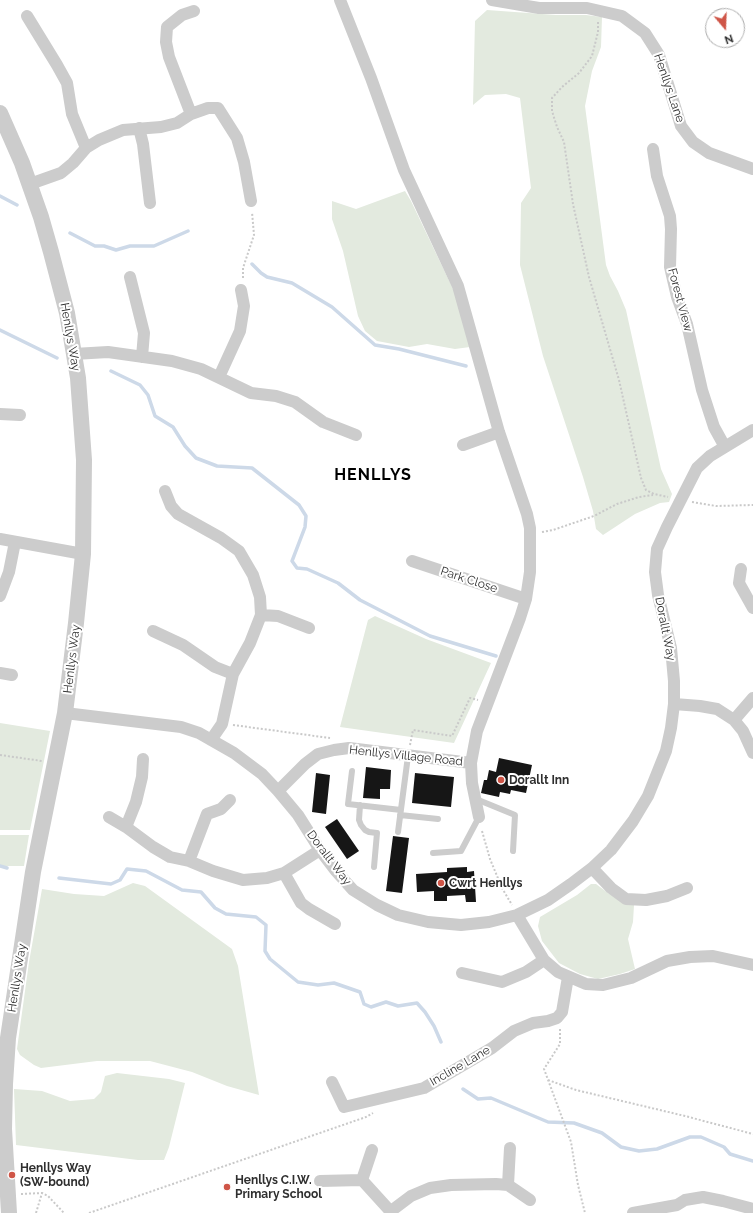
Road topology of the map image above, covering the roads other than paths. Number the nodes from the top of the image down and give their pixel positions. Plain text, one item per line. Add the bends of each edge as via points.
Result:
1 (340, 0) edge
2 (492, 0) edge
3 (194, 11) dead end
4 (28, 16) dead end
5 (0, 113) edge
6 (191, 114) junction
7 (139, 128) junction
8 (86, 148) junction
9 (653, 149) dead end
10 (753, 170) edge
11 (30, 184) junction
12 (251, 201) road end
13 (150, 203) dead end
14 (130, 277) dead end
15 (241, 290) road end
16 (74, 354) junction
17 (142, 357) junction
18 (219, 378) junction
19 (0, 414) edge
20 (20, 415) dead end
21 (753, 430) edge
22 (499, 432) junction
23 (356, 435) dead end
24 (463, 445) dead end
25 (725, 447) junction
26 (165, 491) dead end
27 (0, 539) edge
28 (14, 542) junction
29 (83, 554) junction
30 (412, 561) dead end
31 (741, 568) dead end
32 (0, 596) edge
33 (526, 599) junction
34 (753, 608) edge
35 (261, 615) junction
36 (309, 628) dead end
37 (153, 631) dead end
38 (233, 674) junction
39 (753, 698) edge
40 (674, 704) junction
41 (65, 713) junction
42 (734, 720) junction
43 (211, 740) junction
44 (753, 753) edge
45 (408, 756) junction
46 (143, 759) dead end
47 (471, 763) junction
48 (352, 771) dead end
49 (278, 791) junction
50 (230, 800) dead end
51 (476, 800) junction
52 (360, 805) junction
53 (400, 812) junction
54 (109, 817) dead end
55 (479, 817) joint
56 (438, 819) dead end
57 (126, 827) junction
58 (398, 832) dead end
59 (320, 850) junction
60 (513, 850) dead end
61 (433, 853) dead end
62 (188, 861) junction
63 (374, 867) dead end
64 (592, 868) junction
65 (284, 873) junction
66 (687, 888) dead end
67 (517, 915) junction
68 (335, 924) dead end
69 (544, 960) junction
70 (753, 965) edge
71 (462, 973) dead end
72 (568, 977) junction
73 (332, 1082) dead end
74 (2, 1084) edge
75 (510, 1148) dead end
76 (372, 1150) dead end
77 (362, 1180) junction
78 (320, 1181) dead end
79 (508, 1185) junction
80 (530, 1200) dead end
81 (675, 1209) edge
82 (753, 1209) edge
83 (391, 1212) edge
84 (9, 1213) edge
85 (633, 1213) edge

1 - 22 street via 404,170 458,286
2 - 10 street, Henllys Lane via 538,8 587,8 622,16 646,33 659,55 681,126 693,142 709,153
3 - 6 street via 182,15 167,27 166,42 169,57
4 - 8 street via 66,84 72,114
5 - 11 street, Henllys Way
6 - 7 street via 177,123
6 - 12 street via 208,108 218,108 225,117 238,138
7 - 8 street via 123,130
7 - 13 street
8 - 11 street via 61,173
9 - 25 street, Forest View via 657,176 670,216 670,267 677,297 687,324 702,390 714,427
11 - 16 street, Henllys Way via 67,313
14 - 17 street via 144,333
15 - 18 street via 244,306 240,331
16 - 17 street via 108,352
16 - 29 street, Henllys Way via 84,460
17 - 18 street via 172,361
18 - 23 street via 250,393 276,396 295,402 323,422
19 - 20 street
21 - 25 street, Dorallt Way
22 - 24 street
22 - 33 street via 527,514 530,572
25 - 40 street, Dorallt Way via 697,468 657,549 655,572 658,596 671,648
26 - 35 street via 171,506 178,514 239,551 253,575 260,597
27 - 28 street
28 - 29 street
28 - 32 street via 9,572
29 - 41 street, Henllys Way
30 - 33 street, Park Close
31 - 34 street via 739,583
33 - 47 street via 477,731
35 - 36 street via 278,616
35 - 38 street via 250,643
37 - 38 street via 183,645 215,667
38 - 43 street via 222,724
39 - 42 street
40 - 42 street via 717,709
40 - 64 street, Dorallt Way via 666,751 648,796 611,850
41 - 43 street via 181,727
41 - 74 street, Henllys Way via 33,872
42 - 44 street via 743,731
43 - 49 street via 262,774
45 - 47 street, Henllys Village Road
45 - 49 street, Henllys Village Road via 349,748 318,754
45 - 53 lane
46 - 57 street via 136,802
47 - 51 street
48 - 52 lane via 348,804
49 - 59 street, Dorallt Way via 298,815
50 - 62 street via 221,809 208,814
51 - 55 street
51 - 60 lane via 515,815
52 - 53 lane
52 - 63 lane via 361,825 365,830 377,833
53 - 56 lane
53 - 58 lane
54 - 57 street
55 - 61 lane via 461,851
57 - 62 street via 170,857
59 - 65 street
59 - 67 street, Dorallt Way via 353,890 398,915 428,922 461,925
62 - 65 street via 213,872 243,880 267,878
64 - 66 street via 626,899 646,900 667,896
64 - 67 street, Dorallt Way via 548,900
65 - 68 street via 301,904
67 - 69 street
69 - 71 street via 526,972 502,982
69 - 72 street
70 - 72 street via 713,956 690,957 667,961 631,978 603,985 586,984
72 - 73 street, Incline Lane via 562,1012 557,1018 533,1023 514,1031 492,1048 424,1088 344,1107
74 - 84 street, Henllys Way
75 - 79 street
76 - 77 street
77 - 78 street
77 - 83 street
79 - 80 street
79 - 83 street via 451,1185 430,1188 411,1196
81 - 82 street via 685,1200 703,1197
81 - 85 street

